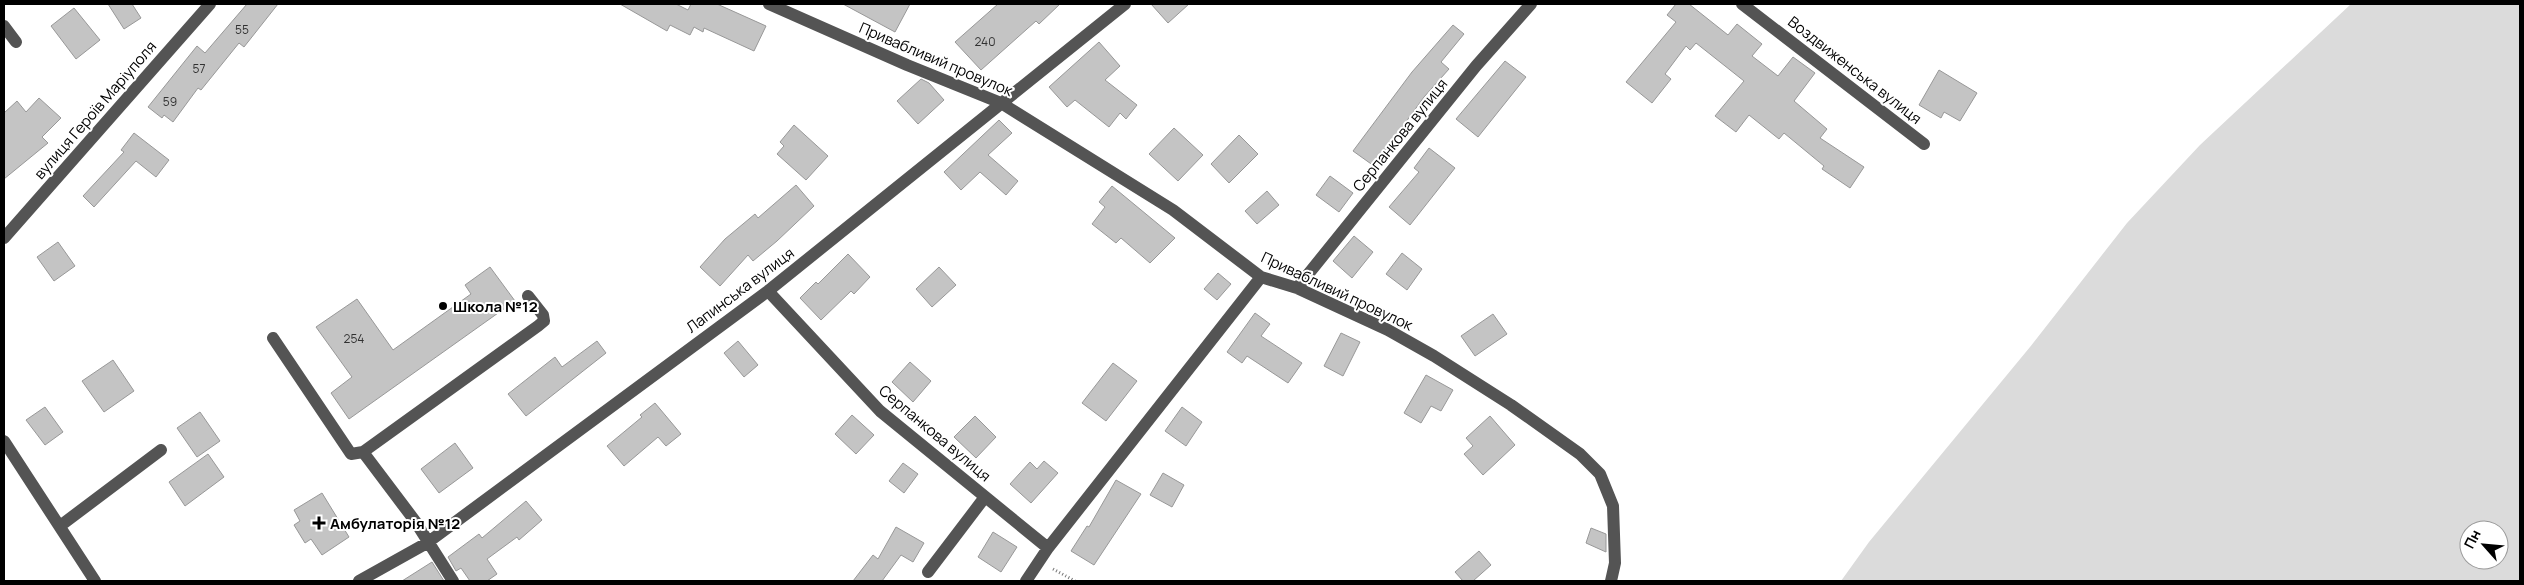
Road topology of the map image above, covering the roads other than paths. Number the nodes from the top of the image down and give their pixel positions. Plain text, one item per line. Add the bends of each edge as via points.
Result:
1 (210, 4) edge
2 (769, 4) edge
3 (1125, 4) edge
4 (1531, 4) edge
5 (1742, 4) edge
6 (4, 26) edge
7 (16, 42) dead end
8 (1001, 103) junction
9 (1924, 144) dead end
10 (4, 238) edge
11 (1260, 277) junction
12 (1297, 288) junction
13 (768, 291) junction
14 (528, 296) dead end
15 (273, 338) dead end
16 (4, 441) edge
17 (161, 450) dead end
18 (362, 452) junction
19 (985, 497) junction
20 (60, 526) junction
21 (427, 543) junction
22 (1048, 548) junction
23 (928, 572) dead end
24 (96, 581) edge
25 (359, 581) edge
26 (453, 581) edge
27 (1026, 581) edge
28 (1611, 581) edge

1 - 10 street, вулиця Героїв Маріуполя
2 - 8 street, Привабливий провулок
3 - 8 street, Лапинська вулиця
4 - 12 street, Серпанкова вулиця via 1476,66
5 - 9 street, Воздвиженська вулиця
6 - 7 street
8 - 11 street, Привабливий провулок via 1173,210
8 - 13 street, Лапинська вулиця
11 - 12 street, Привабливий провулок
11 - 22 street
12 - 28 street, Привабливий провулок via 1388,330 1434,356 1580,454 1600,474 1613,506 1615,563
13 - 19 street, Серпанкова вулиця via 880,411
13 - 21 street, Лапинська вулиця
14 - 18 street via 544,321
15 - 18 street via 351,454
16 - 20 street
17 - 20 street
18 - 21 street via 415,521
19 - 22 street, Серпанкова вулиця
19 - 23 street
20 - 24 street
21 - 25 street, Лапинська вулиця
21 - 26 street
22 - 27 street

